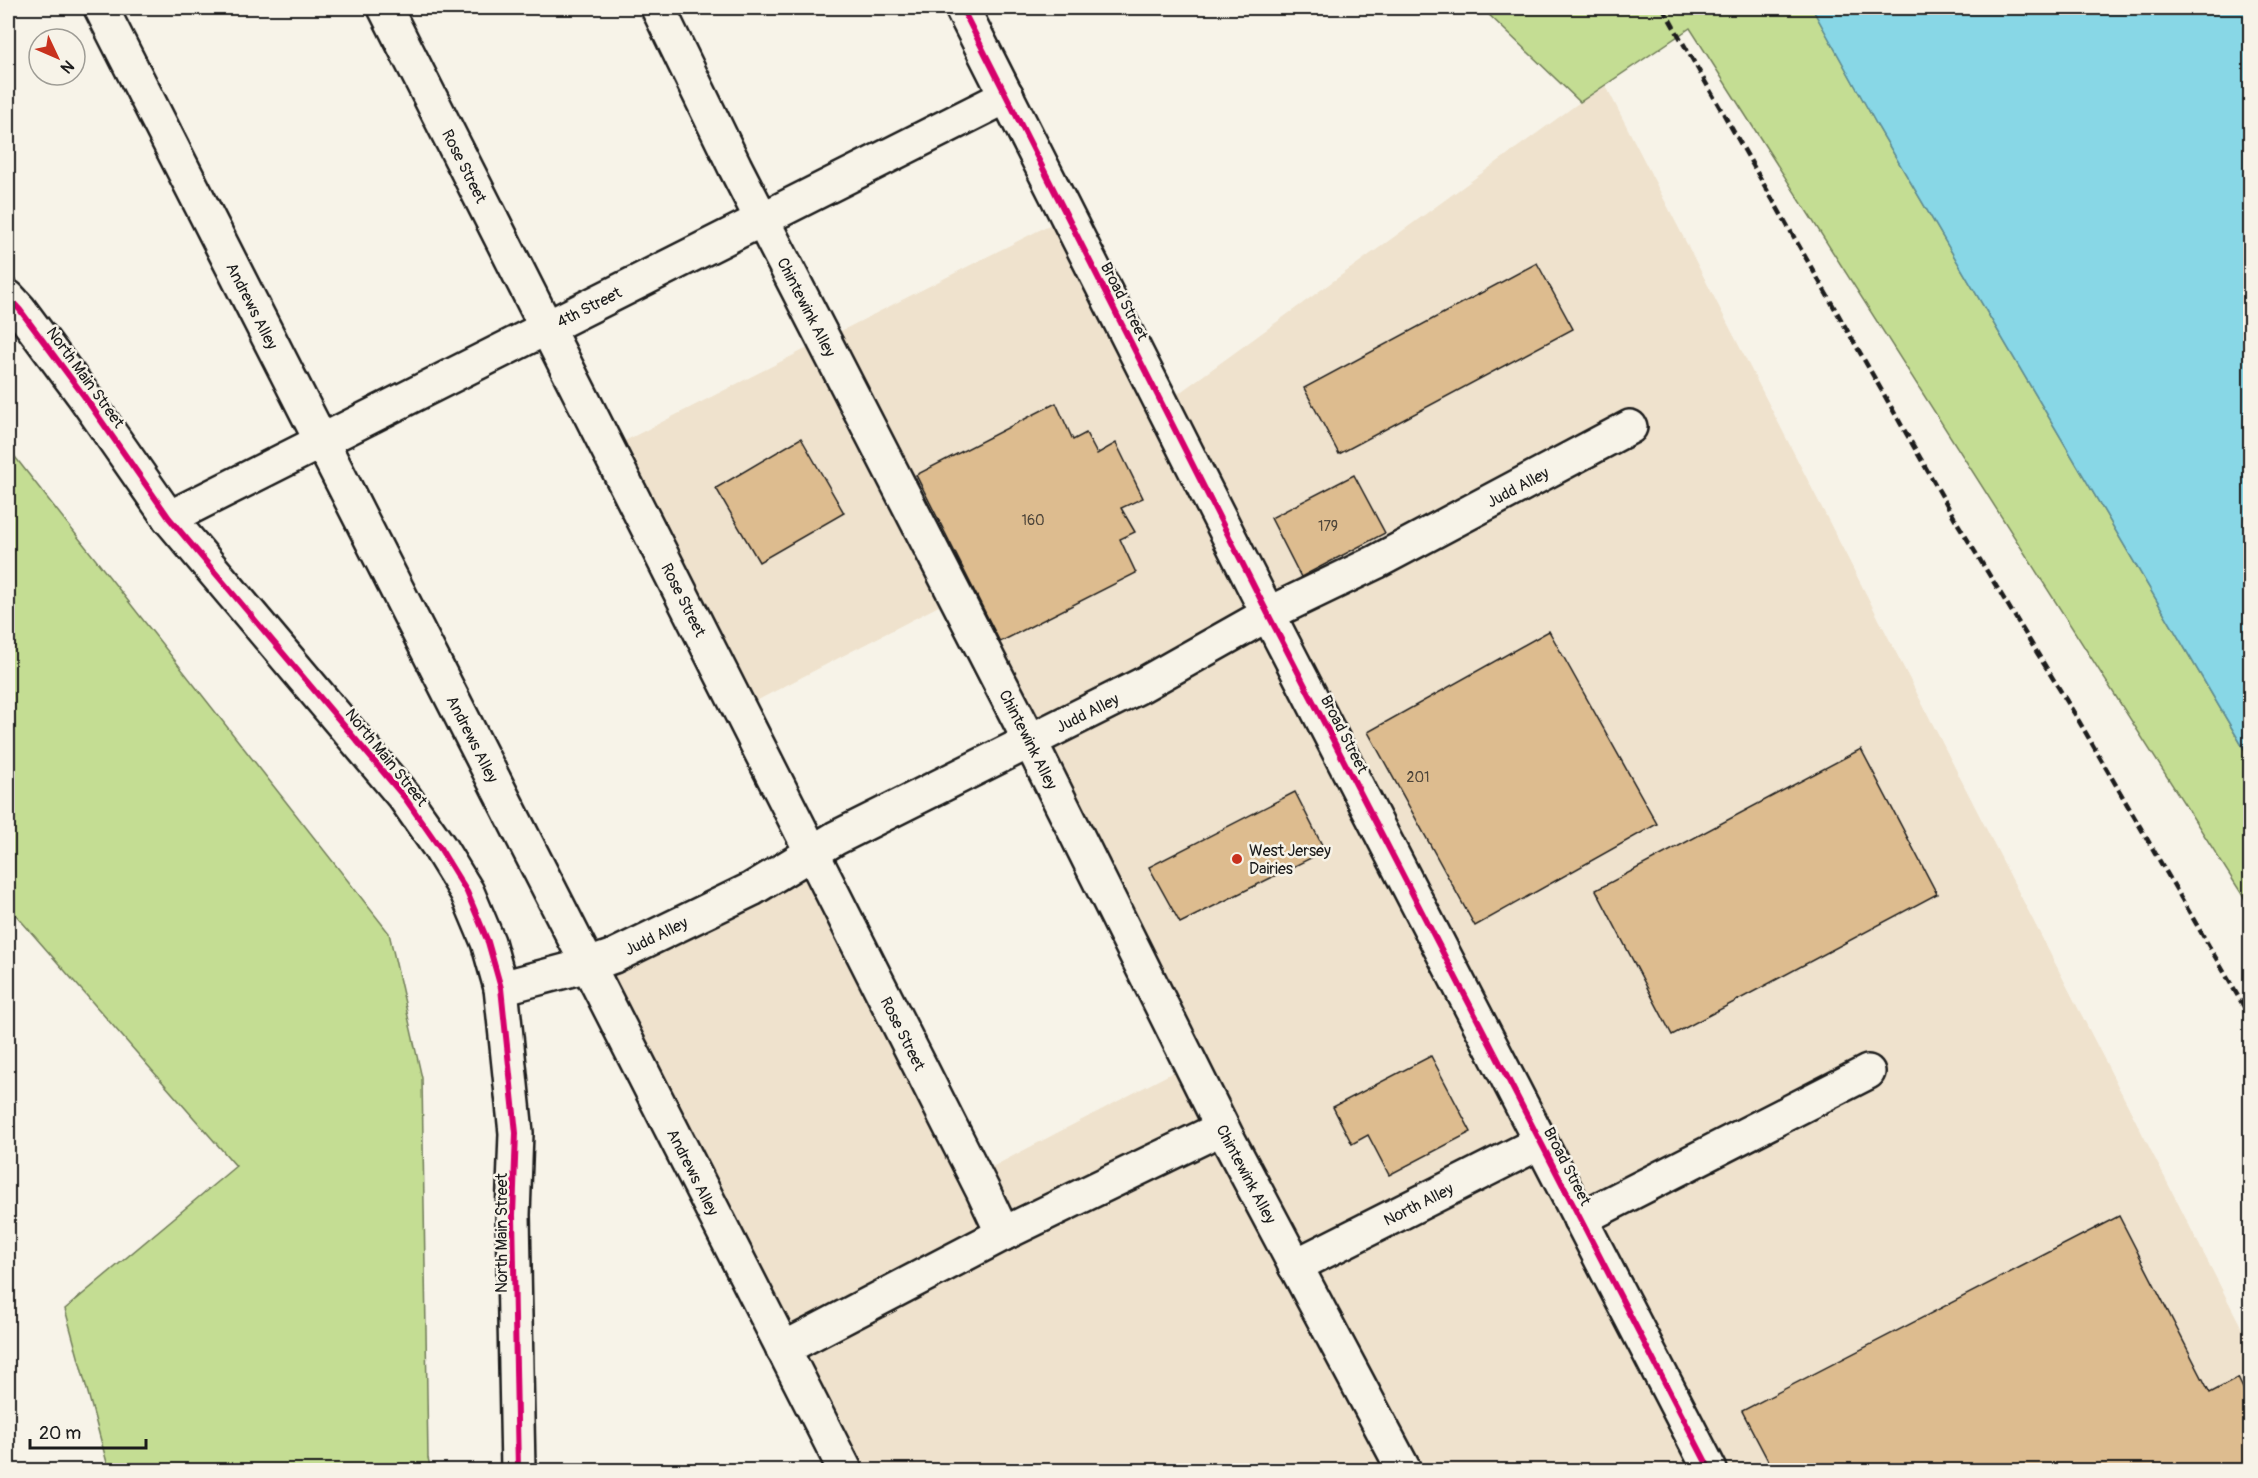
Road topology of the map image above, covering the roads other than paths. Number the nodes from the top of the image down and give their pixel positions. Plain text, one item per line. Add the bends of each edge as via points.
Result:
1 (101, 8) edge
2 (385, 8) edge
3 (658, 8) edge
4 (962, 8) edge
5 (1007, 96) junction
6 (762, 220) junction
7 (8, 297) edge
8 (547, 327) junction
9 (1630, 427) dead end
10 (322, 441) junction
11 (169, 518) junction
12 (1268, 614) junction
13 (1030, 741) junction
14 (813, 852) junction
15 (588, 965) junction
16 (501, 988) junction
17 (1868, 1072) dead end
18 (1222, 1128) junction
19 (1540, 1142) junction
20 (1580, 1219) junction
21 (1003, 1234) junction
22 (1295, 1266) junction
23 (783, 1349) junction
24 (518, 1470) edge
25 (845, 1470) edge
26 (1404, 1470) edge
27 (1710, 1470) edge

1 - 10 street, Andrews Alley
2 - 8 street, Rose Street
3 - 6 street, Chintewink Alley
4 - 5 street, Broad Street
5 - 6 street, 4th Street
5 - 12 street, Broad Street
6 - 8 street, 4th Street
6 - 13 street, Chintewink Alley
7 - 11 street, North Main Street via 84,396
8 - 10 street, 4th Street
8 - 14 street, Rose Street
9 - 12 street, Judd Alley via 1376,562
10 - 11 street, 4th Street
10 - 15 street, Andrews Alley
11 - 16 street, North Main Street via 405,798 467,892 488,942
12 - 13 street, Judd Alley via 1142,685
12 - 19 street, Broad Street
13 - 14 street, Judd Alley
13 - 18 street, Chintewink Alley
14 - 15 street, Judd Alley via 752,889
14 - 21 street, Rose Street
15 - 16 street, Judd Alley
15 - 23 street, Andrews Alley
16 - 24 street, North Main Street via 516,1133 513,1215
17 - 20 street
18 - 21 street
18 - 22 street, Chintewink Alley
19 - 20 street, Broad Street
19 - 22 street, North Alley
20 - 27 street, Broad Street
21 - 23 street
22 - 26 street, Chintewink Alley
23 - 25 street, Andrews Alley

